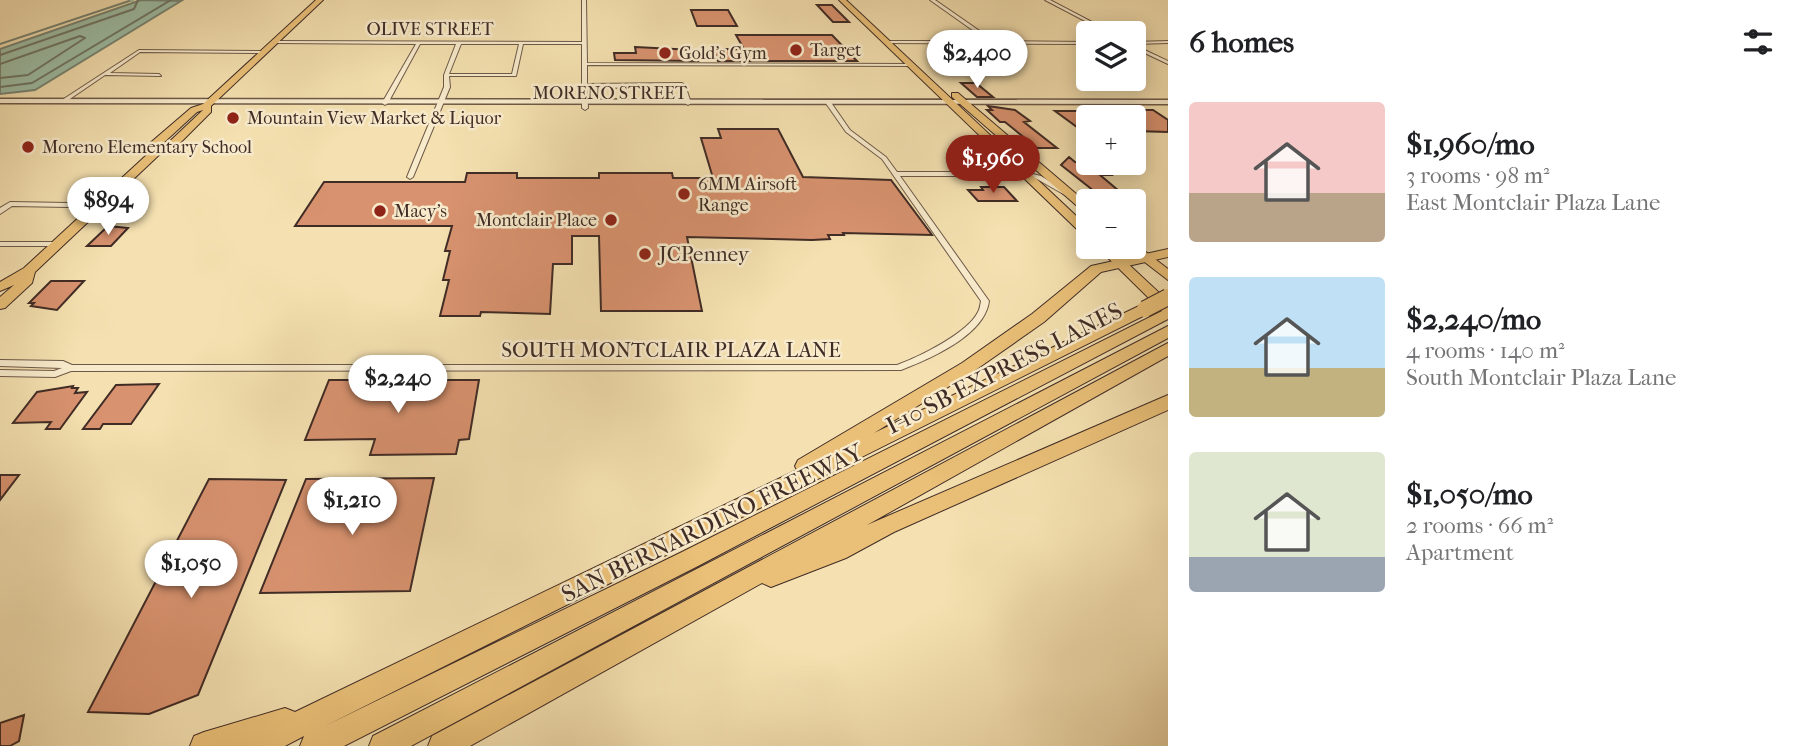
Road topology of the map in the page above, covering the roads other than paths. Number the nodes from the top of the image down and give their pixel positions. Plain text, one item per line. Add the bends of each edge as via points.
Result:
1 (320, 0) edge
2 (584, 0) edge
3 (842, 0) edge
4 (851, 0) edge
5 (932, 0) edge
6 (1047, 0) edge
7 (1088, 21) edge
8 (275, 42) junction
9 (419, 42) junction
10 (887, 42) junction
11 (898, 42) junction
12 (1168, 42) edge
13 (459, 43) junction
14 (521, 43) junction
15 (585, 43) junction
16 (994, 43) junction
17 (1076, 43) edge
18 (1146, 43) edge
19 (1146, 51) edge
20 (264, 52) junction
21 (1168, 63) edge
22 (586, 64) junction
23 (911, 65) junction
24 (105, 74) junction
25 (159, 75) dead end
26 (446, 75) junction
27 (586, 86) junction
28 (0, 101) edge
29 (62, 102) junction
30 (1168, 102) edge
31 (385, 103) junction
32 (688, 103) junction
33 (208, 104) junction
34 (958, 104) junction
35 (829, 105) junction
36 (439, 106) junction
37 (585, 106) junction
38 (897, 174) junction
39 (1024, 174) junction
40 (410, 177) dead end
41 (1074, 198) joint
42 (69, 205) dead end
43 (0, 212) edge
44 (1076, 222) edge
45 (57, 244) junction
46 (1, 245) edge
47 (1168, 253) edge
48 (1146, 257) joint
49 (1115, 259) edge
50 (1135, 259) edge
51 (1118, 262) junction
52 (29, 271) junction
53 (1168, 276) edge
54 (0, 287) edge
55 (1168, 297) edge
56 (0, 305) edge
57 (1162, 319) edge
58 (1168, 349) edge
59 (0, 363) edge
60 (70, 368) junction
61 (0, 373) edge
62 (1168, 402) edge
63 (728, 514) junction
64 (712, 598) junction
65 (335, 707) junction
66 (204, 746) edge
67 (255, 746) edge
68 (314, 746) edge
69 (383, 746) edge
70 (442, 746) edge

1 - 8 main road
2 - 15 street
3 - 10 main road
4 - 11 main road
5 - 16 street
6 - 7 street
8 - 9 street, OLIVE STREET
8 - 20 main road
9 - 13 street, OLIVE STREET
9 - 31 street
10 - 11 street
10 - 23 main road
11 - 16 street
11 - 34 main road
12 - 18 street
13 - 14 street, OLIVE STREET
13 - 26 street
14 - 15 street, OLIVE STREET
14 - 26 street via 514,75
15 - 22 street
16 - 17 street
19 - 21 street
20 - 24 street via 139,51
20 - 33 main road
22 - 23 street
22 - 27 street
23 - 34 main road
24 - 25 street
24 - 29 street
26 - 36 street
27 - 32 street via 682,85
27 - 37 street
28 - 29 street, MORENO STREET
29 - 33 street, MORENO STREET
30 - 34 street, MORENO STREET
31 - 33 street, MORENO STREET
31 - 36 street, MORENO STREET
32 - 35 street, MORENO STREET
32 - 37 street, MORENO STREET
33 - 36 street, MORENO STREET
33 - 45 main road via 194,110 153,146 156,152
34 - 35 street, MORENO STREET
34 - 39 main road
34 - 41 main road
35 - 37 street, MORENO STREET
35 - 38 street, SOUTH MONTCLAIR PLAZA LANE via 848,131 878,150
36 - 37 street, MORENO STREET
36 - 40 street
38 - 39 street
38 - 60 street, SOUTH MONTCLAIR PLAZA LANE via 981,292 987,308 981,319 935,352 898,368
39 - 41 street via 1039,177
39 - 44 main road
42 - 43 street via 10,204
45 - 46 street
45 - 52 main road
47 - 48 highway
48 - 53 main road
49 - 51 main road
50 - 51 highway
51 - 57 main road
51 - 63 highway via 1096,269 968,368
52 - 54 main road
52 - 56 main road via 27,281
55 - 57 highway, SAN BERNARDINO FREEWAY, bridge
57 - 63 highway, SAN BERNARDINO FREEWAY
57 - 68 highway, I-10 SB EXPRESS LANES
57 - 69 highway, I-10 SB EXPRESS LANES
58 - 64 highway
59 - 60 street, SOUTH MONTCLAIR PLAZA LANE
60 - 61 street, SOUTH MONTCLAIR PLAZA LANE via 55,374
62 - 64 highway via 838,551
63 - 65 highway, SAN BERNARDINO FREEWAY
64 - 70 highway
65 - 66 highway
65 - 67 highway, SAN BERNARDINO FREEWAY

